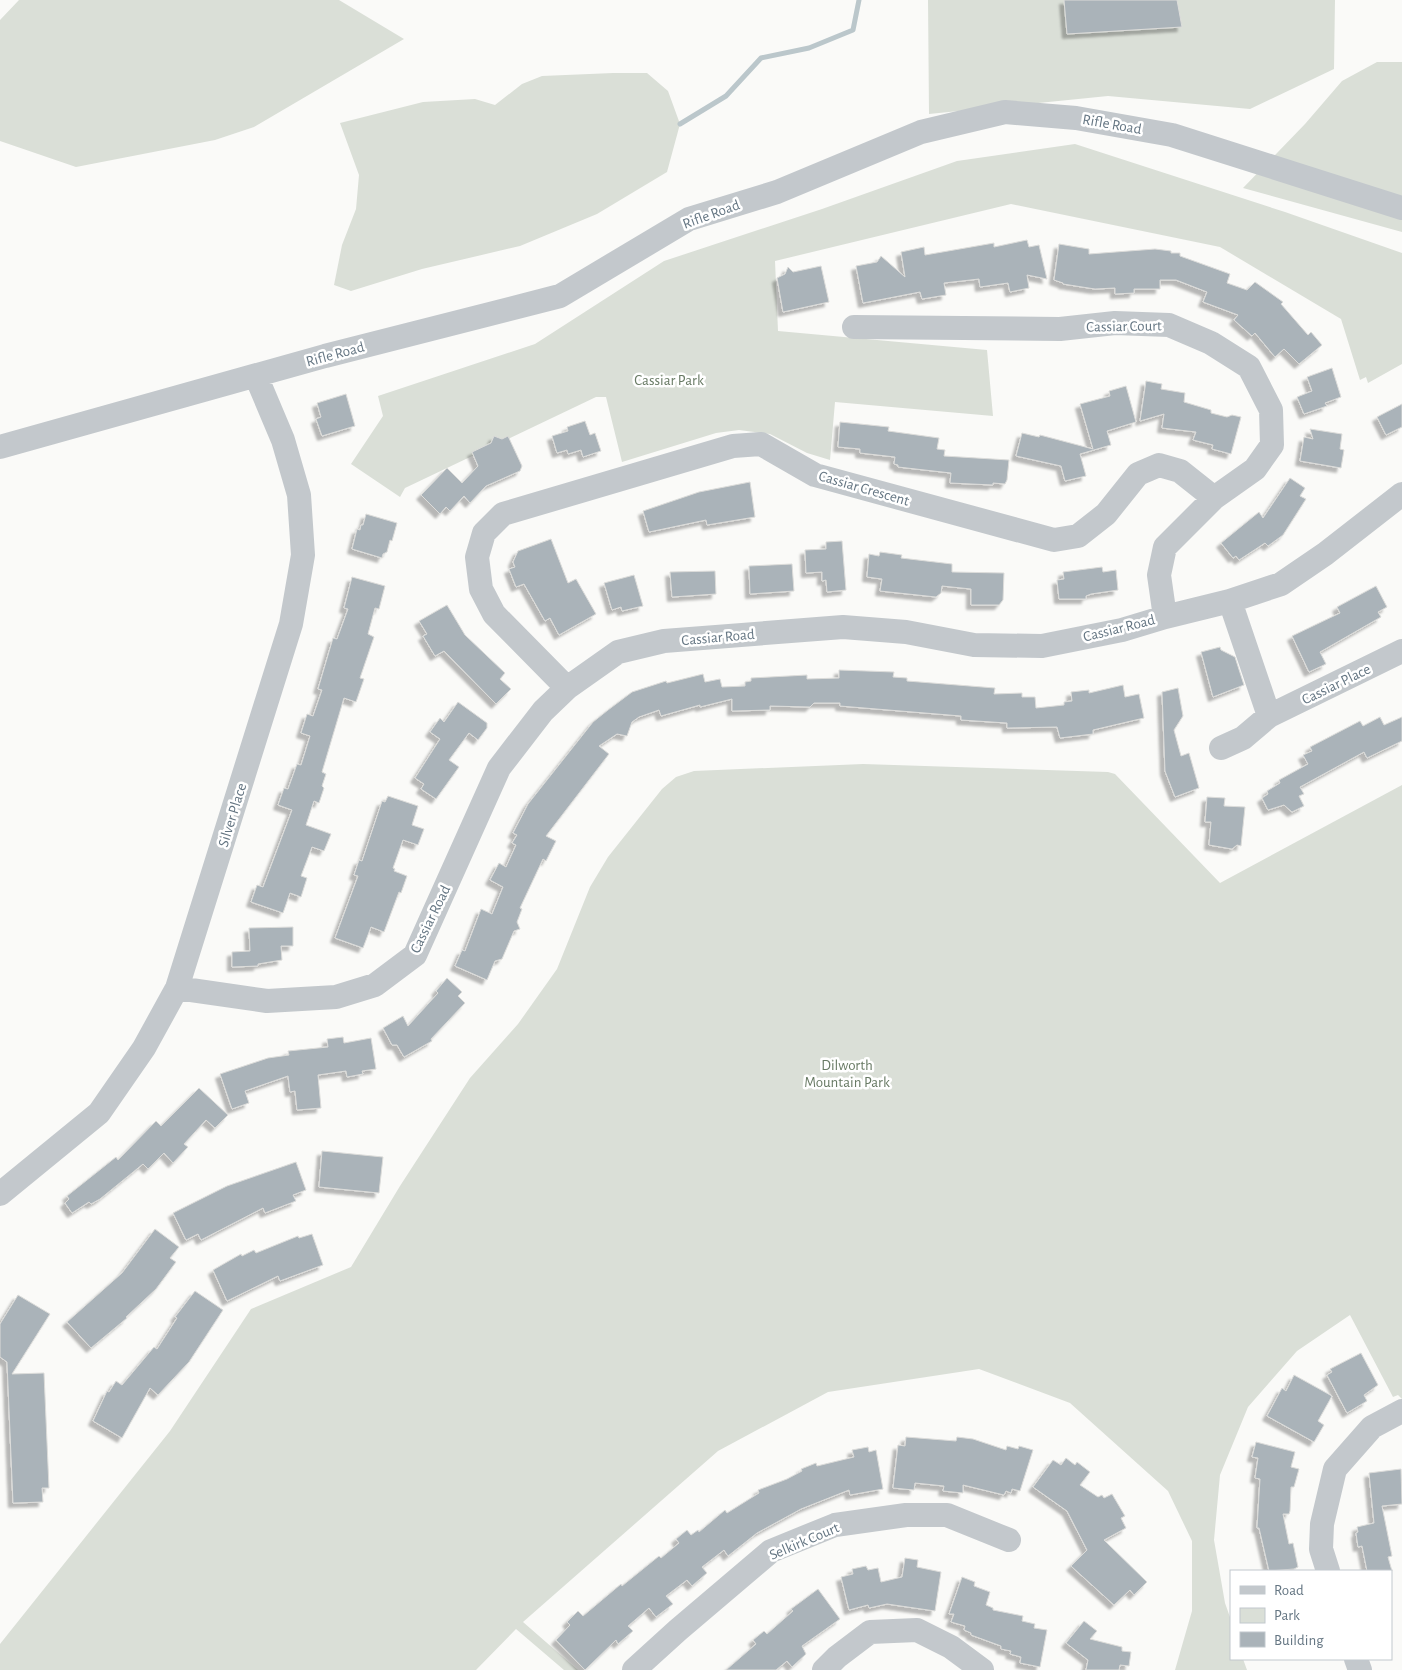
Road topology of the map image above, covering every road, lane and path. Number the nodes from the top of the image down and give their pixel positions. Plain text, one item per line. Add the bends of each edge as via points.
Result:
1 (1402, 208) edge
2 (854, 327) dead end
3 (256, 376) junction
4 (0, 446) edge
5 (1402, 494) edge
6 (1214, 498) junction
7 (1230, 601) junction
8 (1165, 617) junction
9 (1402, 651) edge
10 (566, 688) junction
11 (1269, 716) junction
12 (1221, 748) dead end
13 (177, 988) junction
14 (0, 1194) edge
15 (1402, 1411) edge
16 (1372, 1427) junction
17 (1402, 1432) edge
18 (1009, 1540) dead end
19 (1328, 1570) edge
20 (952, 1646) junction
21 (634, 1670) edge
22 (824, 1670) edge
23 (950, 1670) edge
24 (982, 1670) edge

1 - 3 street, Rifle Road via 1172,135 1076,118 1005,112 920,132 777,192 689,219 560,296
2 - 6 street, Cassiar Court via 1060,329 1115,323 1169,325 1211,343 1249,367 1271,410 1272,445 1255,469
3 - 4 street, Rifle Road
3 - 13 street, Silver Place via 283,440 299,495 303,555 291,624
5 - 7 street, Cassiar Road via 1281,584
6 - 8 street via 1165,547 1160,575
6 - 10 street, Cassiar Crescent via 1180,471 1159,465 1138,474 1106,514 1078,536 1054,540 815,475 761,444 733,446 503,514 484,532 477,557 481,589 494,614
7 - 8 street, Cassiar Road
7 - 11 street
8 - 10 street, Cassiar Road via 1122,630 1042,646 974,645 906,632 844,627 664,641 618,652
9 - 11 street, Cassiar Place
10 - 13 street, Cassiar Road via 543,710 499,768 416,955 375,985 336,997 267,1001
11 - 12 street, Cassiar Place via 1243,738
13 - 14 street, Silver Place via 144,1048 99,1113
15 - 16 street
16 - 17 street
16 - 19 street via 1335,1468 1322,1524 1321,1549
18 - 21 street, Selkirk Court via 947,1515 906,1515 835,1525 771,1551
20 - 22 street via 917,1630 870,1632
20 - 23 street
20 - 24 street

